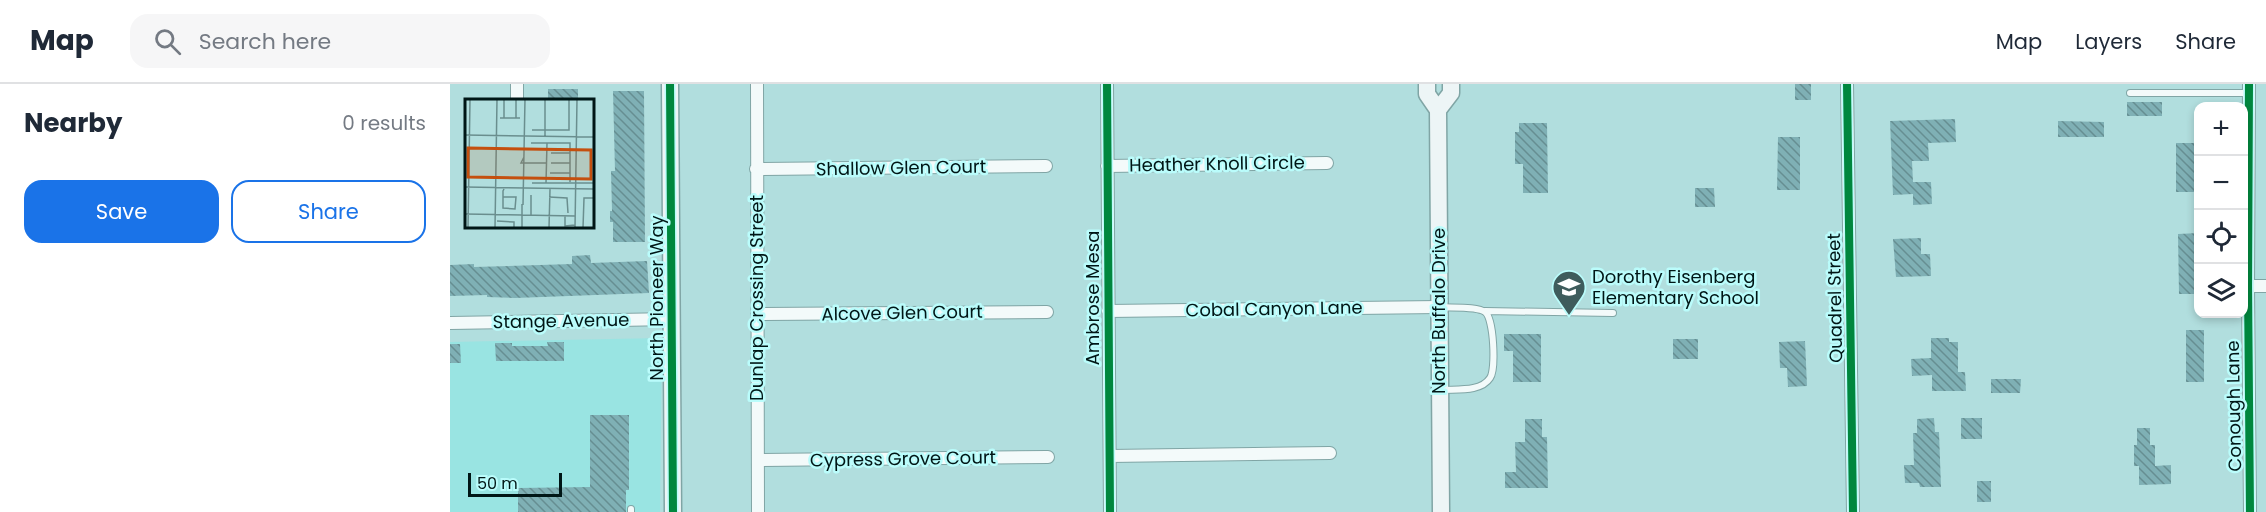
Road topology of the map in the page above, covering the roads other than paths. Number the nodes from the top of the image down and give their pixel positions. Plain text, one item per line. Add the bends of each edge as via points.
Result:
1 (670, 84) edge
2 (757, 84) edge
3 (1107, 84) edge
4 (1427, 84) edge
5 (1452, 84) edge
6 (1846, 84) edge
7 (2248, 88) edge
8 (2130, 93) dead end
9 (1438, 110) junction
10 (1327, 163) dead end
11 (1046, 166) dead end
12 (1107, 166) junction
13 (756, 169) junction
14 (2248, 264) edge
15 (2248, 286) joint
16 (2266, 286) edge
17 (1439, 307) junction
18 (1108, 311) junction
19 (1485, 311) junction
20 (1047, 312) dead end
21 (1613, 313) dead end
22 (757, 314) junction
23 (672, 319) junction
24 (450, 323) edge
25 (1440, 390) junction
26 (1330, 453) dead end
27 (1110, 456) junction
28 (1048, 457) dead end
29 (758, 460) junction
30 (673, 512) edge
31 (758, 512) edge
32 (1110, 512) edge
33 (1441, 512) edge
34 (1852, 512) edge
35 (2250, 512) edge

1 - 23 main road, North Pioneer Way
2 - 13 street, Dunlap Crossing Street
3 - 12 street, Ambrose Mesa
4 - 9 main road, North Buffalo Drive via 1427,94
5 - 9 main road, North Buffalo Drive via 1451,93
6 - 34 street, Quadrel Street
7 - 8 lane
7 - 14 street, Conough Lane
9 - 17 main road, North Buffalo Drive
10 - 12 street, Heather Knoll Circle
11 - 13 street, Shallow Glen Court
12 - 18 street, Ambrose Mesa
13 - 22 street, Dunlap Crossing Street
15 - 16 street
15 - 35 street, Conough Lane
17 - 18 street, Cobal Canyon Lane
17 - 19 lane
17 - 25 main road, North Buffalo Drive
18 - 27 street, Ambrose Mesa
19 - 21 lane
19 - 25 lane via 1490,315 1492,330 1491,378 1477,388
20 - 22 street, Alcove Glen Court
22 - 29 street, Dunlap Crossing Street
23 - 24 street, Stange Avenue
23 - 30 main road, North Pioneer Way
25 - 33 main road, North Buffalo Drive
26 - 27 street
27 - 32 street, Ambrose Mesa
28 - 29 street, Cypress Grove Court
29 - 31 street, Dunlap Crossing Street

